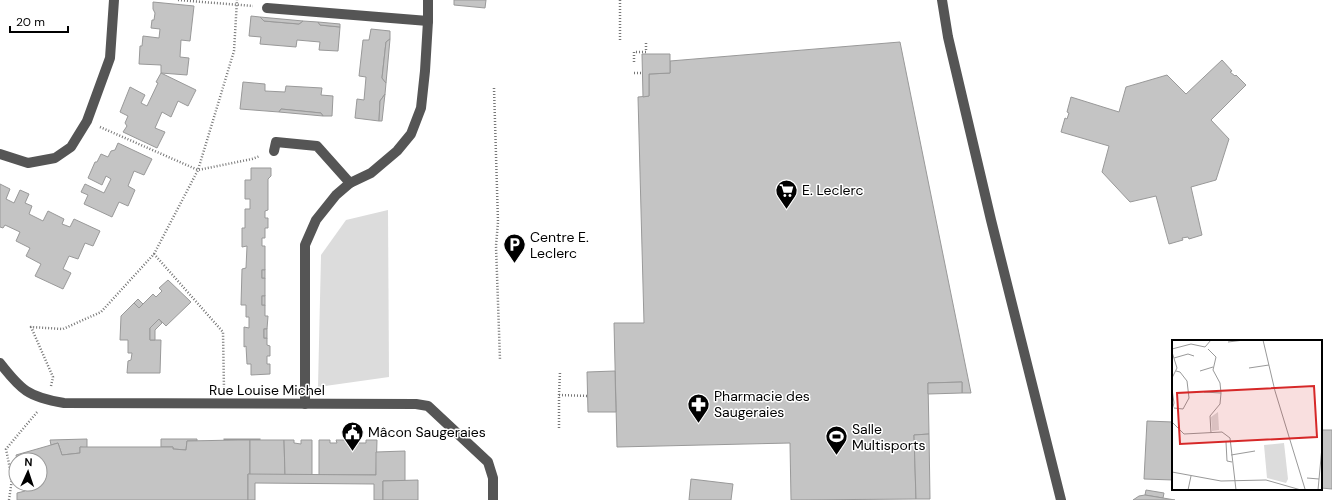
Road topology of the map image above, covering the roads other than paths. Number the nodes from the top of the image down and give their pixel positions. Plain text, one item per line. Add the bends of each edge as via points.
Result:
1 (114, 0) edge
2 (428, 0) edge
3 (942, 0) edge
4 (267, 8) road end
5 (428, 21) junction
6 (274, 151) road end
7 (0, 154) edge
8 (350, 183) junction
9 (0, 363) edge
10 (305, 404) junction
11 (493, 500) edge
12 (1061, 500) edge

1 - 7 street via 110,58 87,121 71,147 55,158 28,163
2 - 5 street
3 - 12 street via 950,45 993,228
4 - 5 street
5 - 8 street via 421,108 411,134 397,151 371,173
6 - 8 street via 276,142 317,146
8 - 10 street via 336,195 316,220 305,245
9 - 10 street, Rue Louise Michel via 17,384 33,395 64,403
10 - 11 street, Rue Louise Michel via 428,406 488,462 493,478

